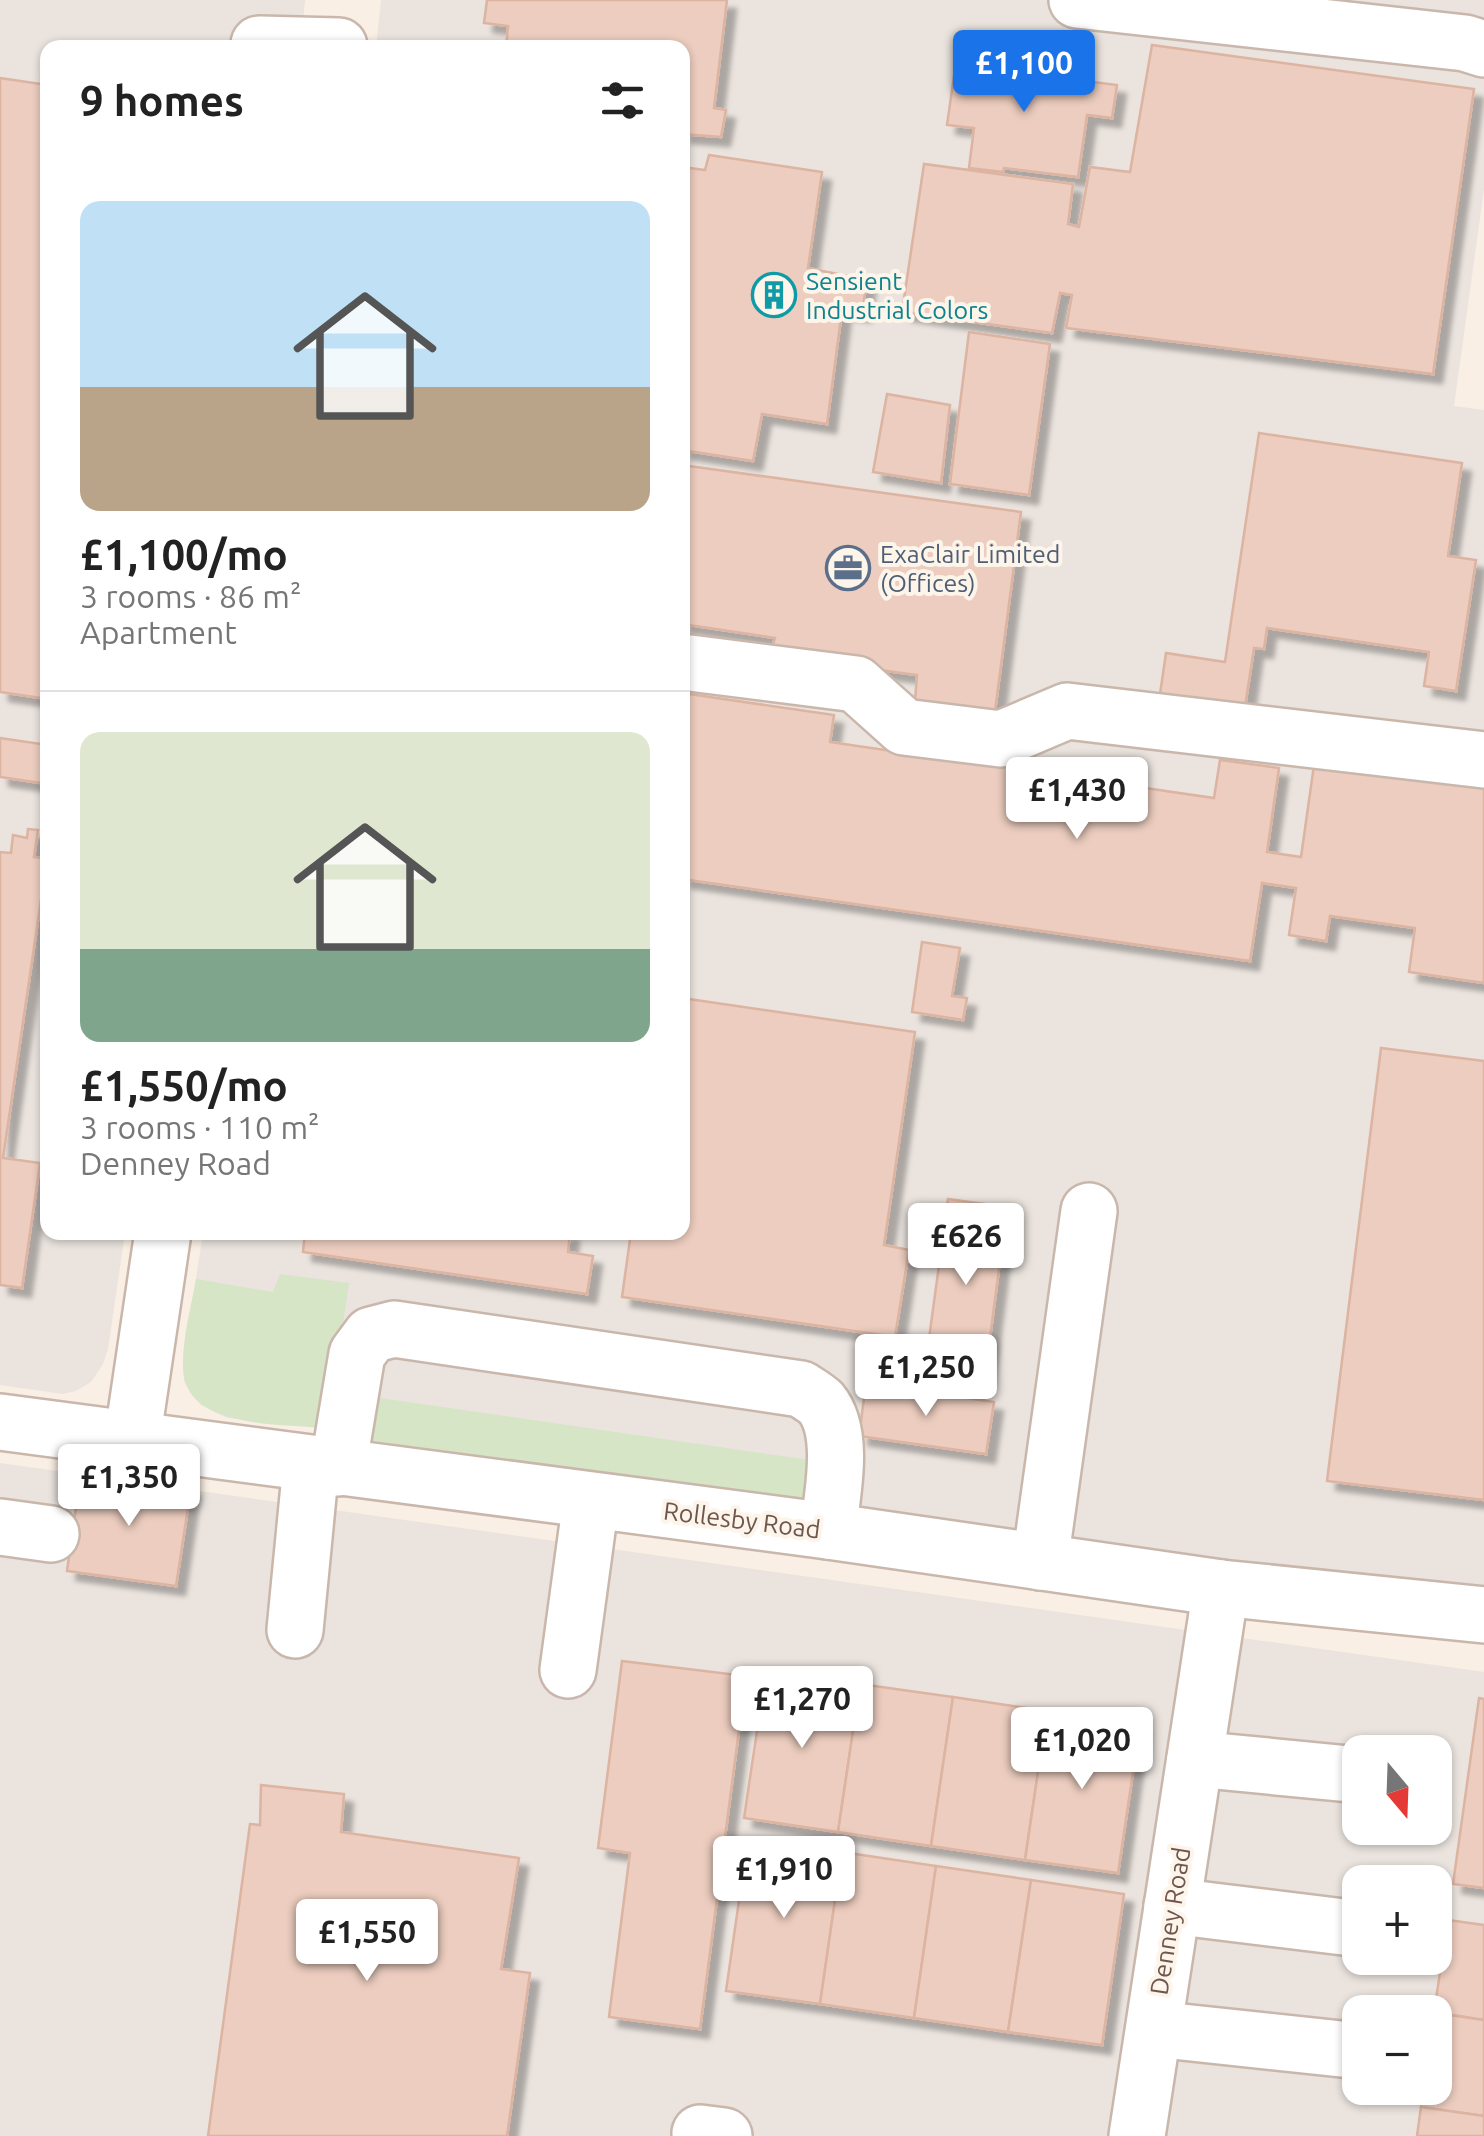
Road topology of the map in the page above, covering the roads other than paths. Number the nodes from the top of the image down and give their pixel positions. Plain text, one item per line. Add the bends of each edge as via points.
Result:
1 (1077, 0) edge
2 (341, 31) edge
3 (284, 40) edge
4 (1484, 49) edge
5 (690, 663) edge
6 (1484, 760) edge
7 (1089, 1211) dead end
8 (162, 1240) edge
9 (0, 1422) edge
10 (132, 1441) junction
11 (325, 1467) junction
12 (591, 1501) junction
13 (828, 1531) junction
14 (1040, 1562) junction
15 (1221, 1588) junction
16 (1484, 1615) edge
17 (295, 1630) dead end
18 (568, 1670) dead end
19 (1195, 1760) junction
20 (1342, 1773) edge
21 (1172, 1906) junction
22 (1342, 1927) edge
23 (1154, 2029) junction
24 (1342, 2049) edge
25 (1137, 2136) edge

1 - 4 street
2 - 3 street
5 - 6 street via 856,684 904,727 1001,739 1067,711
7 - 14 street
8 - 10 street
9 - 10 street, Rollesby Road
10 - 11 street, Rollesby Road
11 - 12 street, Rollesby Road
11 - 13 street via 356,1354 370,1336 394,1330 801,1389 832,1423 836,1464
11 - 17 street
12 - 13 street, Rollesby Road
12 - 18 street
13 - 14 street, Rollesby Road
14 - 15 street, Rollesby Road
15 - 16 street, Rollesby Road
15 - 19 street, Denney Road
19 - 20 street
19 - 21 street, Denney Road
21 - 22 street
21 - 23 street, Denney Road
23 - 24 street
23 - 25 street, Denney Road

